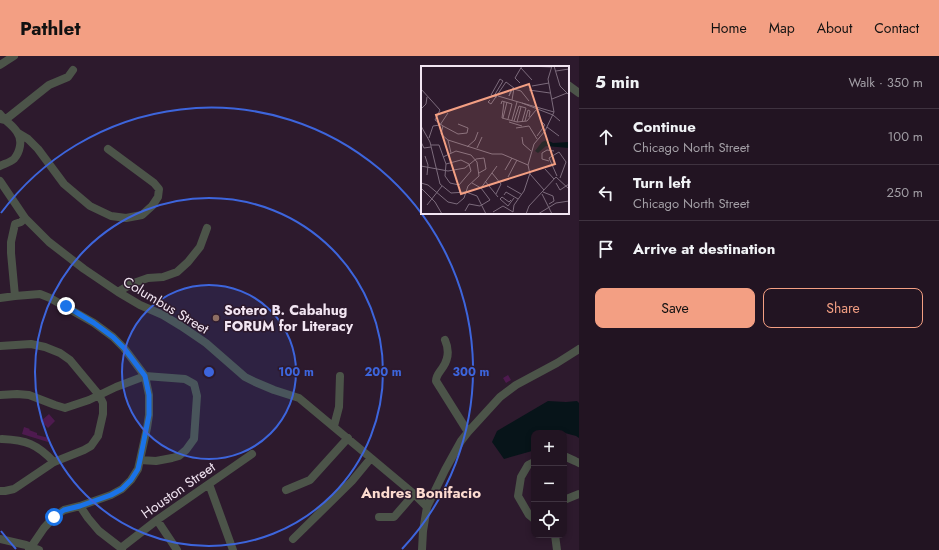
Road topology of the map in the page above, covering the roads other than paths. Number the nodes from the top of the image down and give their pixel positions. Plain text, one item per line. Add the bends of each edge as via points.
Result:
1 (14, 56) edge
2 (0, 65) edge
3 (74, 70) dead end
4 (569, 86) edge
5 (579, 93) edge
6 (2, 118) edge
7 (18, 133) junction
8 (108, 149) dead end
9 (0, 166) edge
10 (0, 181) edge
11 (25, 218) junction
12 (207, 228) dead end
13 (118, 292) junction
14 (15, 296) junction
15 (0, 298) edge
16 (445, 340) dead end
17 (0, 346) edge
18 (579, 349) edge
19 (145, 376) junction
20 (340, 376) dead end
21 (0, 395) edge
22 (99, 395) junction
23 (334, 426) junction
24 (468, 432) junction
25 (348, 438) junction
26 (2, 439) dead end
27 (252, 454) dead end
28 (567, 457) edge
29 (372, 458) junction
30 (140, 460) junction
31 (54, 462) junction
32 (579, 463) edge
33 (531, 464) edge
34 (209, 484) junction
35 (286, 490) dead end
36 (2, 491) edge
37 (414, 494) junction
38 (579, 494) edge
39 (567, 499) edge
40 (80, 506) junction
41 (427, 507) junction
42 (379, 517) dead end
43 (531, 517) edge
44 (157, 520) junction
45 (555, 538) edge
46 (0, 539) edge
47 (293, 539) dead end
48 (33, 549) edge
49 (121, 549) edge
50 (177, 550) edge
51 (233, 550) edge
52 (422, 550) edge
53 (557, 550) edge

1 - 2 street
3 - 6 street via 68,77 49,85
4 - 5 street
6 - 7 street
7 - 8 street via 38,149 64,184 90,206 111,216 126,218 142,215 158,197 159,189
7 - 9 street via 21,146 14,160
10 - 11 street, Columbus Street
11 - 13 street, Columbus Street via 49,242
11 - 14 street via 15,224 11,242
12 - 13 street via 200,247 177,272 163,277 148,278
13 - 23 street, Columbus Street via 181,326 206,343 245,377 299,398
14 - 15 street
14 - 19 street via 40,294 94,323 124,348
16 - 24 street via 448,355 436,376 436,381
17 - 22 street via 31,344 60,353 70,360
18 - 24 street via 516,385 500,397
19 - 22 street
19 - 30 street via 149,395 149,415
19 - 30 street via 185,379 194,384 197,396 194,439 186,450 172,458
20 - 23 street via 339,407
21 - 22 street via 29,395 65,408
22 - 31 street via 103,403 103,414 98,436 91,446
23 - 25 street, Columbus Street
24 - 41 street via 448,464
25 - 29 street, Columbus Street
25 - 35 street via 310,480
26 - 31 street via 28,443 44,451
27 - 34 street, Houston Street
28 - 32 street
29 - 37 street, Columbus Street
29 - 47 street via 352,482
30 - 40 street via 138,469 122,489
31 - 36 street via 14,489
33 - 43 street via 521,477 518,496
34 - 44 street, Houston Street
34 - 51 street
37 - 41 street, Columbus Street
37 - 42 street via 395,516
38 - 39 street
40 - 48 street via 64,510 54,517 44,528
40 - 49 street via 99,531
41 - 52 street
44 - 49 street, Houston Street
44 - 50 street
45 - 53 street
46 - 48 street

